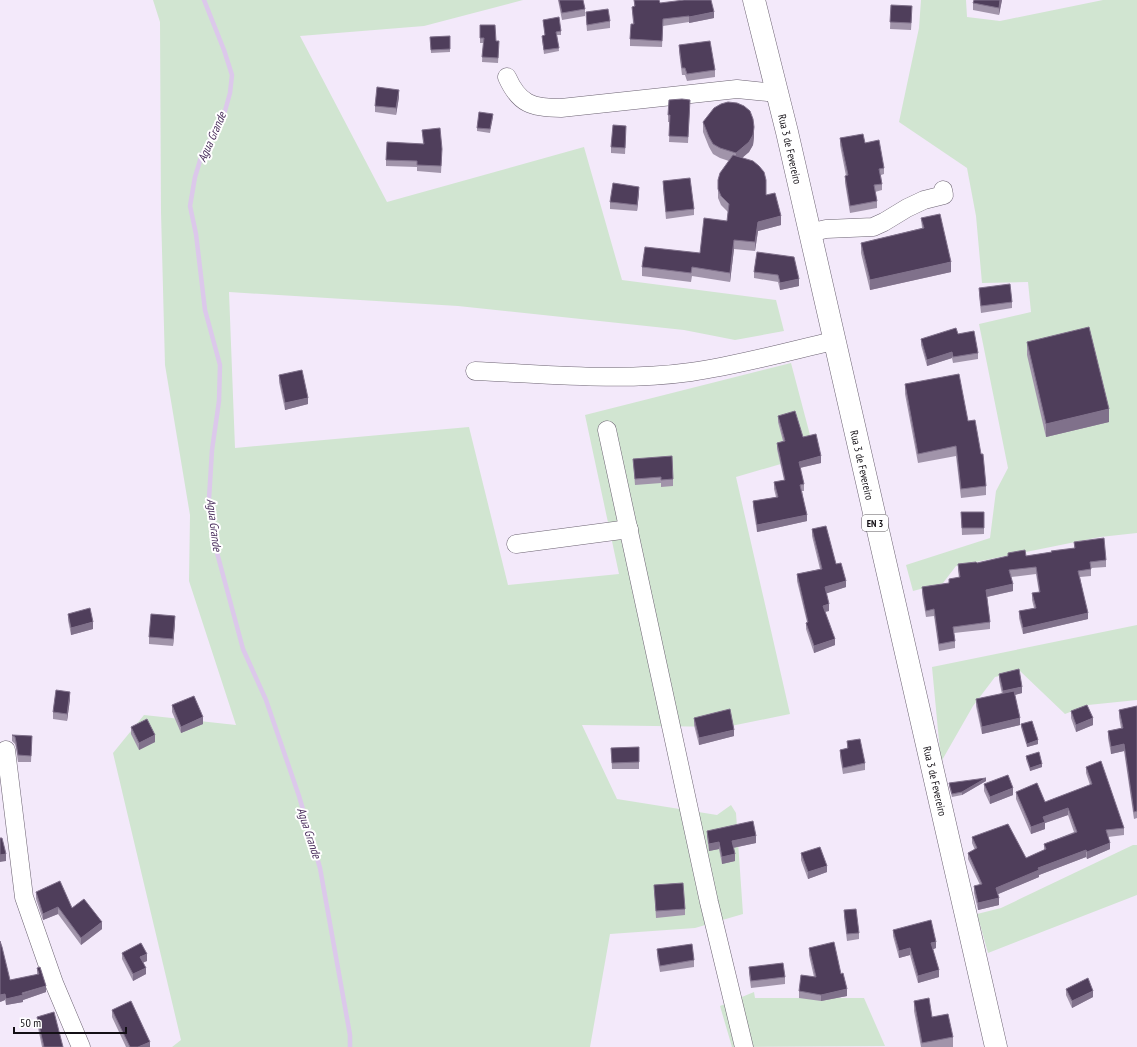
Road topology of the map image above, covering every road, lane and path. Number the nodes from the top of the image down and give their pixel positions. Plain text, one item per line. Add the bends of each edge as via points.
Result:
1 (754, 0) edge
2 (507, 77) dead end
3 (777, 93) junction
4 (942, 190) dead end
5 (809, 233) junction
6 (834, 341) junction
7 (475, 371) dead end
8 (608, 430) dead end
9 (629, 529) junction
10 (516, 544) dead end
11 (6, 750) dead end
12 (81, 1047) edge
13 (744, 1047) edge
14 (996, 1047) edge

1 - 3 main road, Rua 3 de Fevereiro / EN 3
2 - 3 street via 512,89 520,98 544,108 738,89
3 - 5 main road, Rua 3 de Fevereiro / EN 3
4 - 5 street via 944,195 924,200 873,227 826,229
5 - 6 main road, Rua 3 de Fevereiro / EN 3
6 - 7 street via 690,372 589,376
6 - 14 main road, Rua 3 de Fevereiro / EN 3
8 - 9 street
9 - 10 street
9 - 13 street via 709,902
11 - 12 street via 24,897 54,983

